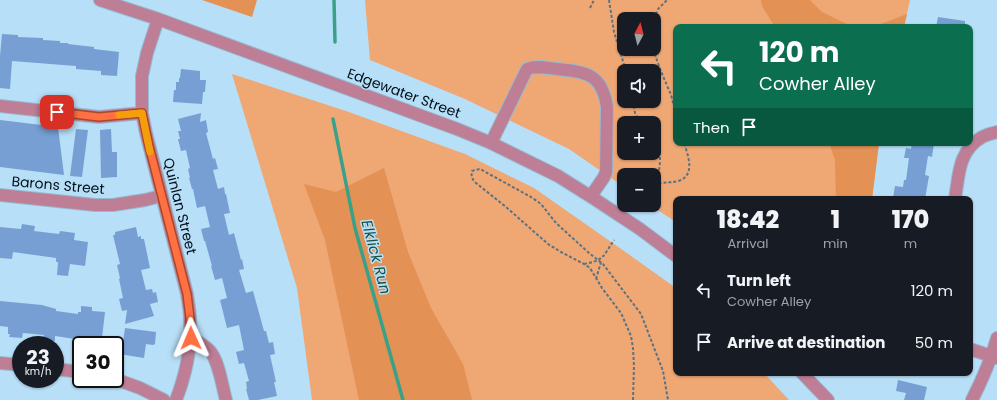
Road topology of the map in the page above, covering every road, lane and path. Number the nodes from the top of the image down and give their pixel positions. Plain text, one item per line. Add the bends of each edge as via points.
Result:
1 (100, 0) edge
2 (594, 0) edge
3 (609, 0) edge
4 (667, 0) edge
5 (590, 8) dead end
6 (657, 12) edge
7 (158, 19) junction
8 (655, 56) edge
9 (624, 64) edge
10 (673, 102) edge
11 (0, 106) edge
12 (142, 113) junction
13 (997, 132) edge
14 (491, 143) junction
15 (973, 143) edge
16 (685, 146) edge
17 (971, 146) edge
18 (661, 183) edge
19 (0, 195) edge
20 (161, 196) junction
21 (591, 196) junction
22 (955, 196) edge
23 (614, 240) dead end
24 (605, 254) junction
25 (673, 254) edge
26 (599, 260) junction
27 (601, 262) junction
28 (584, 264) junction
29 (596, 279) junction
30 (191, 338) junction
31 (997, 338) edge
32 (973, 350) edge
33 (994, 357) edge
34 (0, 363) edge
35 (12, 364) edge
36 (805, 376) edge
37 (124, 382) edge
38 (164, 400) edge
39 (176, 400) edge
40 (226, 400) edge
41 (633, 400) edge
42 (668, 400) edge
43 (828, 400) edge
44 (972, 400) edge

1 - 7 street, Edgewater Street
2 - 5 path
3 - 9 path via 614,32
4 - 6 path
7 - 12 street, Quinlan Street via 142,76
7 - 14 street, Edgewater Street
8 - 10 path
11 - 12 street via 99,117
12 - 20 street, Quinlan Street
13 - 15 street via 983,136
14 - 21 street, Edgewater Street via 558,176
14 - 21 street via 526,68 534,66 578,71 588,75 597,80 602,87 607,107 606,172
16 - 18 path via 690,164 689,171 679,181
17 - 22 street via 961,162
19 - 20 street, Barons Street via 95,205 113,205
20 - 30 street, Quinlan Street via 187,294
21 - 25 street, Edgewater Street
23 - 24 path
24 - 26 path
24 - 27 path
26 - 27 path
26 - 28 path
26 - 28 path via 556,223 541,204 480,169 472,172 472,179 476,183 548,244
27 - 29 path
27 - 42 path via 641,314 662,371
28 - 29 path via 590,268
29 - 41 path via 621,313 631,336 634,366
30 - 39 street, Quinlan Street via 187,367
30 - 40 street via 209,350 214,357
31 - 33 street
32 - 33 street
33 - 44 street
34 - 35 street
36 - 43 street
37 - 38 street

